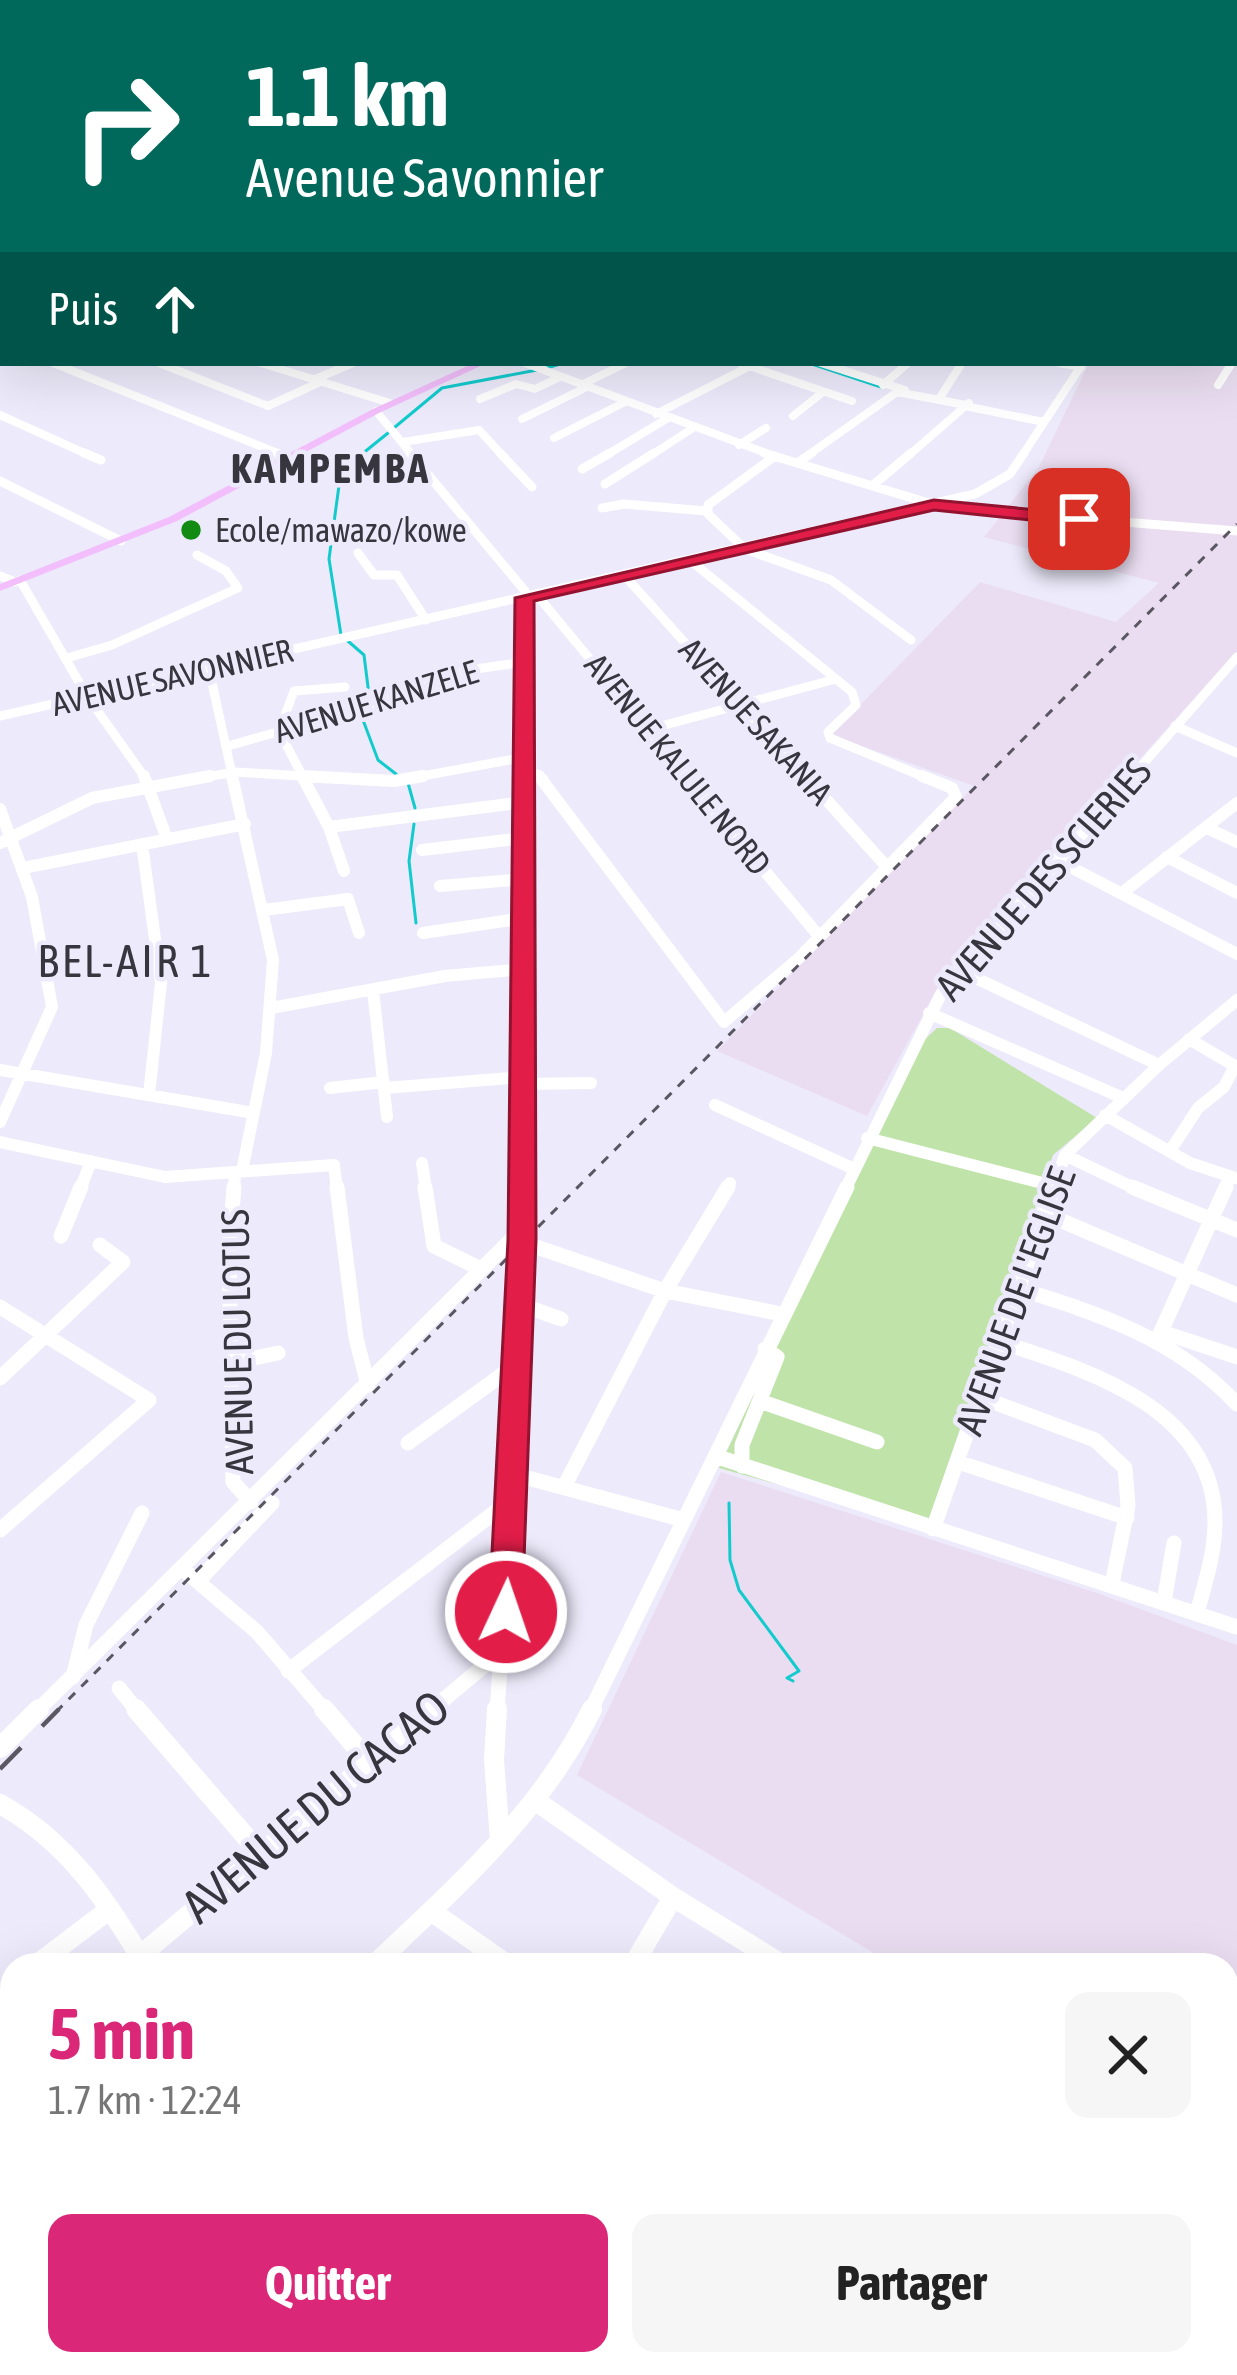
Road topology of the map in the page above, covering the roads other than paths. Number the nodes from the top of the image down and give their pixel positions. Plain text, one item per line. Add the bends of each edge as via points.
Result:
1 (61, 366) edge
2 (167, 366) edge
3 (269, 366) edge
4 (347, 366) edge
5 (475, 366) edge
6 (533, 366) edge
7 (621, 366) edge
8 (743, 366) edge
9 (748, 366) edge
10 (829, 366) edge
11 (905, 366) edge
12 (960, 366) edge
13 (1081, 366) edge
14 (1231, 366) edge
15 (560, 377) junction
16 (314, 382) junction
17 (883, 385) junction
18 (1219, 385) dead end
19 (584, 386) junction
20 (902, 391) junction
21 (823, 392) junction
22 (939, 398) junction
23 (480, 399) dead end
24 (852, 401) dead end
25 (625, 402) junction
26 (391, 403) junction
27 (968, 404) junction
28 (376, 410) junction
29 (656, 414) junction
30 (0, 416) edge
31 (793, 416) dead end
32 (668, 418) junction
33 (522, 419) dead end
34 (1044, 422) junction
35 (693, 428) junction
36 (766, 428) dead end
37 (554, 438) dead end
38 (403, 442) junction
39 (739, 445) junction
40 (775, 456) junction
41 (291, 458) junction
42 (101, 460) dead end
43 (797, 463) junction
44 (582, 469) dead end
45 (0, 481) edge
46 (605, 484) dead end
47 (872, 486) junction
48 (532, 487) dead end
49 (934, 505) junction
50 (602, 508) dead end
51 (706, 511) junction
52 (1079, 519) junction
53 (1237, 531) edge
54 (121, 541) junction
55 (745, 549) junction
56 (1081, 552) dead end
57 (358, 553) dead end
58 (197, 555) dead end
59 (691, 561) junction
60 (625, 576) junction
61 (0, 577) edge
62 (17, 581) junction
63 (0, 588) edge
64 (531, 597) junction
65 (426, 620) junction
66 (911, 640) dead end
67 (1237, 657) edge
68 (67, 658) junction
69 (526, 662) junction
70 (209, 669) junction
71 (836, 679) junction
72 (345, 687) dead end
73 (87, 696) junction
74 (743, 705) junction
75 (0, 716) edge
76 (1175, 726) junction
77 (650, 729) junction
78 (279, 731) junction
79 (228, 746) junction
80 (1237, 753) edge
81 (526, 763) junction
82 (235, 772) junction
83 (303, 778) junction
84 (149, 787) junction
85 (525, 802) junction
86 (1237, 803) edge
87 (0, 809) edge
88 (245, 824) junction
89 (329, 827) junction
90 (1207, 828) junction
91 (524, 838) junction
92 (167, 839) junction
93 (5, 840) edge
94 (1237, 842) edge
95 (142, 844) junction
96 (422, 850) dead end
97 (1167, 857) junction
98 (1055, 859) junction
99 (886, 866) junction
100 (23, 868) junction
101 (344, 871) dead end
102 (524, 879) junction
103 (440, 886) dead end
104 (1122, 893) junction
105 (1237, 893) edge
106 (264, 910) junction
107 (524, 918) junction
108 (359, 933) dead end
109 (423, 933) dead end
110 (818, 934) junction
111 (1237, 954) edge
112 (524, 969) junction
113 (959, 970) junction
114 (373, 990) junction
115 (1237, 1000) edge
116 (271, 1008) junction
117 (929, 1013) junction
118 (1220, 1013) junction
119 (1237, 1017) edge
120 (1189, 1039) junction
121 (1159, 1065) junction
122 (0, 1070) edge
123 (24, 1073) junction
124 (523, 1081) junction
125 (591, 1083) dead end
126 (384, 1085) junction
127 (330, 1088) dead end
128 (148, 1095) junction
129 (1123, 1098) junction
130 (716, 1105) dead end
131 (254, 1113) junction
132 (1105, 1115) junction
133 (387, 1117) dead end
134 (0, 1122) edge
135 (867, 1138) junction
136 (0, 1142) edge
137 (1170, 1151) junction
138 (1065, 1155) junction
139 (91, 1161) junction
140 (422, 1163) dead end
141 (852, 1168) junction
142 (239, 1172) junction
143 (1233, 1178) edge
144 (730, 1183) dead end
145 (1050, 1185) junction
146 (1043, 1213) junction
147 (1212, 1222) junction
148 (1237, 1230) edge
149 (61, 1236) dead end
150 (522, 1236) junction
151 (100, 1245) dead end
152 (481, 1269) junction
153 (1186, 1276) junction
154 (1016, 1288) junction
155 (665, 1292) junction
156 (1237, 1295) edge
157 (519, 1304) junction
158 (0, 1307) edge
159 (782, 1314) junction
160 (561, 1319) dead end
161 (50, 1336) junction
162 (1159, 1336) junction
163 (997, 1341) junction
164 (765, 1349) junction
165 (278, 1352) dead end
166 (1237, 1357) edge
167 (231, 1363) junction
168 (517, 1364) junction
169 (0, 1378) edge
170 (368, 1385) junction
171 (980, 1397) junction
172 (760, 1401) junction
173 (1237, 1404) edge
174 (408, 1442) dead end
175 (878, 1442) dead end
176 (715, 1456) junction
177 (958, 1462) junction
178 (742, 1466) junction
179 (513, 1474) junction
180 (565, 1485) junction
181 (512, 1499) junction
182 (251, 1502) junction
183 (272, 1503) dead end
184 (142, 1513) dead end
185 (1127, 1518) junction
186 (684, 1520) junction
187 (933, 1528) junction
188 (0, 1530) edge
189 (1174, 1543) dead end
190 (183, 1569) junction
191 (201, 1578) junction
192 (1112, 1584) junction
193 (1164, 1602) junction
194 (1198, 1613) junction
195 (1237, 1627) edge
196 (504, 1649) junction
197 (287, 1671) junction
198 (73, 1677) junction
199 (119, 1688) dead end
200 (0, 1748) edge
201 (368, 1761) junction
202 (536, 1801) junction
203 (0, 1804) edge
204 (500, 1841) junction
205 (259, 1852) junction
206 (673, 1897) junction
207 (110, 1909) junction
208 (430, 1911) junction
209 (52, 1953) edge
210 (133, 1953) edge
211 (148, 1953) edge
212 (386, 1953) edge
213 (491, 1953) edge
214 (640, 1953) edge
215 (764, 1953) edge

1 - 41 street
2 - 16 street via 268,406
3 - 16 street
4 - 16 street
5 - 26 main road
6 - 15 street
7 - 19 street
8 - 29 street
9 - 21 street
10 - 17 street
11 - 17 street
12 - 22 street
13 - 34 street, AVENUE SAVONNIER
14 - 18 street
15 - 19 street
15 - 23 street
16 - 26 street
17 - 20 street
19 - 25 street
19 - 33 street
20 - 22 street
20 - 43 street
21 - 24 street
21 - 31 street
22 - 27 street
25 - 29 street
25 - 37 street
26 - 28 main road
27 - 34 street
27 - 47 street
28 - 38 street, AVENUE KALULE NORD
28 - 41 main road
29 - 32 street
30 - 42 street
32 - 35 street
32 - 44 street
34 - 49 street, AVENUE SAVONNIER via 1005,478
35 - 39 street
35 - 46 street
36 - 39 street
38 - 48 street via 480,430
38 - 64 street, AVENUE KALULE NORD
39 - 40 street
40 - 43 street
40 - 51 street
41 - 54 main road
43 - 47 street
45 - 54 street
47 - 49 street
49 - 52 street
49 - 55 street, AVENUE SAVONNIER
50 - 51 street
51 - 55 street
52 - 53 street
52 - 56 street
54 - 62 main road
55 - 59 street, AVENUE SAVONNIER
55 - 66 street via 830,580
57 - 65 street via 374,574 397,575
58 - 68 street via 238,588
59 - 60 street, AVENUE SAVONNIER
59 - 71 street
60 - 64 street, AVENUE SAVONNIER
60 - 74 street, AVENUE SAKANIA
61 - 62 street
62 - 63 main road
62 - 68 street
64 - 65 street, AVENUE SAVONNIER
64 - 69 street
64 - 77 street, AVENUE KALULE NORD
65 - 70 street, AVENUE SAVONNIER
67 - 76 street, AVENUE DES SCIERIES
68 - 73 street
69 - 78 street, AVENUE KANZELE via 455,672
69 - 81 street
70 - 73 street, AVENUE SAVONNIER
70 - 79 street, AVENUE DU LOTUS
71 - 74 street
71 - 99 street via 856,705 827,735 957,793
72 - 78 street via 294,691
73 - 75 street, AVENUE SAVONNIER
73 - 84 street
74 - 77 street
74 - 99 street, AVENUE SAKANIA
76 - 80 street
76 - 98 street, AVENUE DES SCIERIES
77 - 110 street, AVENUE KALULE NORD
78 - 79 street, AVENUE KANZELE
78 - 83 street
79 - 82 street, AVENUE DU LOTUS
81 - 83 street via 408,779
81 - 85 street
81 - 110 street via 720,1019 728,1021
82 - 83 street
82 - 84 street
82 - 88 street, AVENUE DU LOTUS
83 - 89 street
84 - 92 street
84 - 93 street via 92,798
85 - 89 street
85 - 91 street
86 - 90 street
87 - 93 street
88 - 92 street
88 - 106 street, AVENUE DU LOTUS
89 - 101 street
90 - 94 street
90 - 97 street
91 - 96 street
91 - 102 street
92 - 95 street
93 - 100 street
95 - 100 street
95 - 128 street via 161,982
97 - 104 street
97 - 105 street
98 - 104 street
98 - 113 street, AVENUE DES SCIERIES
99 - 110 street
100 - 123 street via 52,1007
102 - 103 street
102 - 107 street
104 - 111 street
106 - 108 street via 348,899
106 - 116 street, AVENUE DU LOTUS
107 - 109 street
107 - 112 street
112 - 114 street
112 - 124 street
113 - 117 street, AVENUE DES SCIERIES
113 - 121 street
114 - 116 street
114 - 126 street
115 - 118 street, AVENUE DE L'EGLISE
116 - 131 street, AVENUE DU LOTUS
117 - 129 street
117 - 135 street, AVENUE DES SCIERIES
118 - 119 street
118 - 120 street, AVENUE DE L'EGLISE
120 - 121 street, AVENUE DE L'EGLISE
120 - 137 street via 1235,1066
121 - 129 street, AVENUE DE L'EGLISE
122 - 123 street
123 - 128 street
123 - 134 street
124 - 125 street
124 - 126 street
124 - 150 street
126 - 127 street
126 - 133 street
128 - 131 street
129 - 132 street, AVENUE DE L'EGLISE
130 - 141 street
131 - 142 street, AVENUE DU LOTUS
132 - 137 street
132 - 138 street, AVENUE DE L'EGLISE
135 - 141 street, AVENUE DES SCIERIES
135 - 145 street
136 - 139 street
137 - 143 street
138 - 145 street, AVENUE DE L'EGLISE
138 - 147 street
139 - 142 street via 165,1177
139 - 149 street
140 - 152 street via 434,1246
141 - 159 street, AVENUE DES SCIERIES
142 - 167 street, AVENUE DU LOTUS via 229,1248
142 - 170 street via 331,1163
143 - 147 street
144 - 155 street
145 - 146 street, AVENUE DE L'EGLISE
146 - 153 street
146 - 154 street, AVENUE DE L'EGLISE
147 - 148 street
147 - 153 street
150 - 152 street
150 - 155 street
150 - 157 street
151 - 161 street via 123,1262
152 - 170 street
153 - 156 street
153 - 162 street
154 - 162 street
154 - 163 street, AVENUE DE L'EGLISE
155 - 159 street
155 - 180 street
157 - 160 street
157 - 168 street
158 - 161 street
159 - 164 street, AVENUE DES SCIERIES
161 - 169 street
161 - 188 street via 148,1402
162 - 166 street
162 - 173 street
163 - 171 street, AVENUE DE L'EGLISE
163 - 194 street via 1110,1381 1186,1438 1215,1511
164 - 172 street via 777,1358
164 - 176 street, AVENUE DES SCIERIES
165 - 167 street
167 - 182 street, AVENUE DU LOTUS via 232,1481
168 - 174 street
168 - 179 street
170 - 182 street
171 - 177 street, AVENUE DE L'EGLISE
171 - 185 street via 1103,1445 1128,1477
172 - 175 street
172 - 178 street
176 - 178 street
176 - 186 street, AVENUE DES SCIERIES
177 - 185 street
177 - 187 street, AVENUE DE L'EGLISE
178 - 187 street
179 - 180 street
179 - 181 street
180 - 186 street
181 - 196 street
181 - 197 street
182 - 190 street, AVENUE DU LOTUS
183 - 191 street
184 - 198 street via 86,1625
185 - 192 street
186 - 202 street, AVENUE DES SCIERIES via 584,1727
187 - 192 street
189 - 193 street
190 - 191 street
190 - 198 street, AVENUE DU LOTUS
191 - 197 street
192 - 193 street
193 - 194 street
194 - 195 street
196 - 201 street, AVENUE DU CACAO
196 - 204 street via 494,1760
197 - 201 street
198 - 200 street, AVENUE DU LOTUS
199 - 205 street
201 - 205 street, AVENUE DU CACAO
202 - 204 street, AVENUE DES SCIERIES
202 - 206 street
203 - 207 street via 39,1824
204 - 208 street, AVENUE DES SCIERIES
205 - 211 street, AVENUE DU CACAO
206 - 214 street
206 - 215 street
207 - 209 street
207 - 210 street
208 - 212 street, AVENUE DES SCIERIES
208 - 213 street

